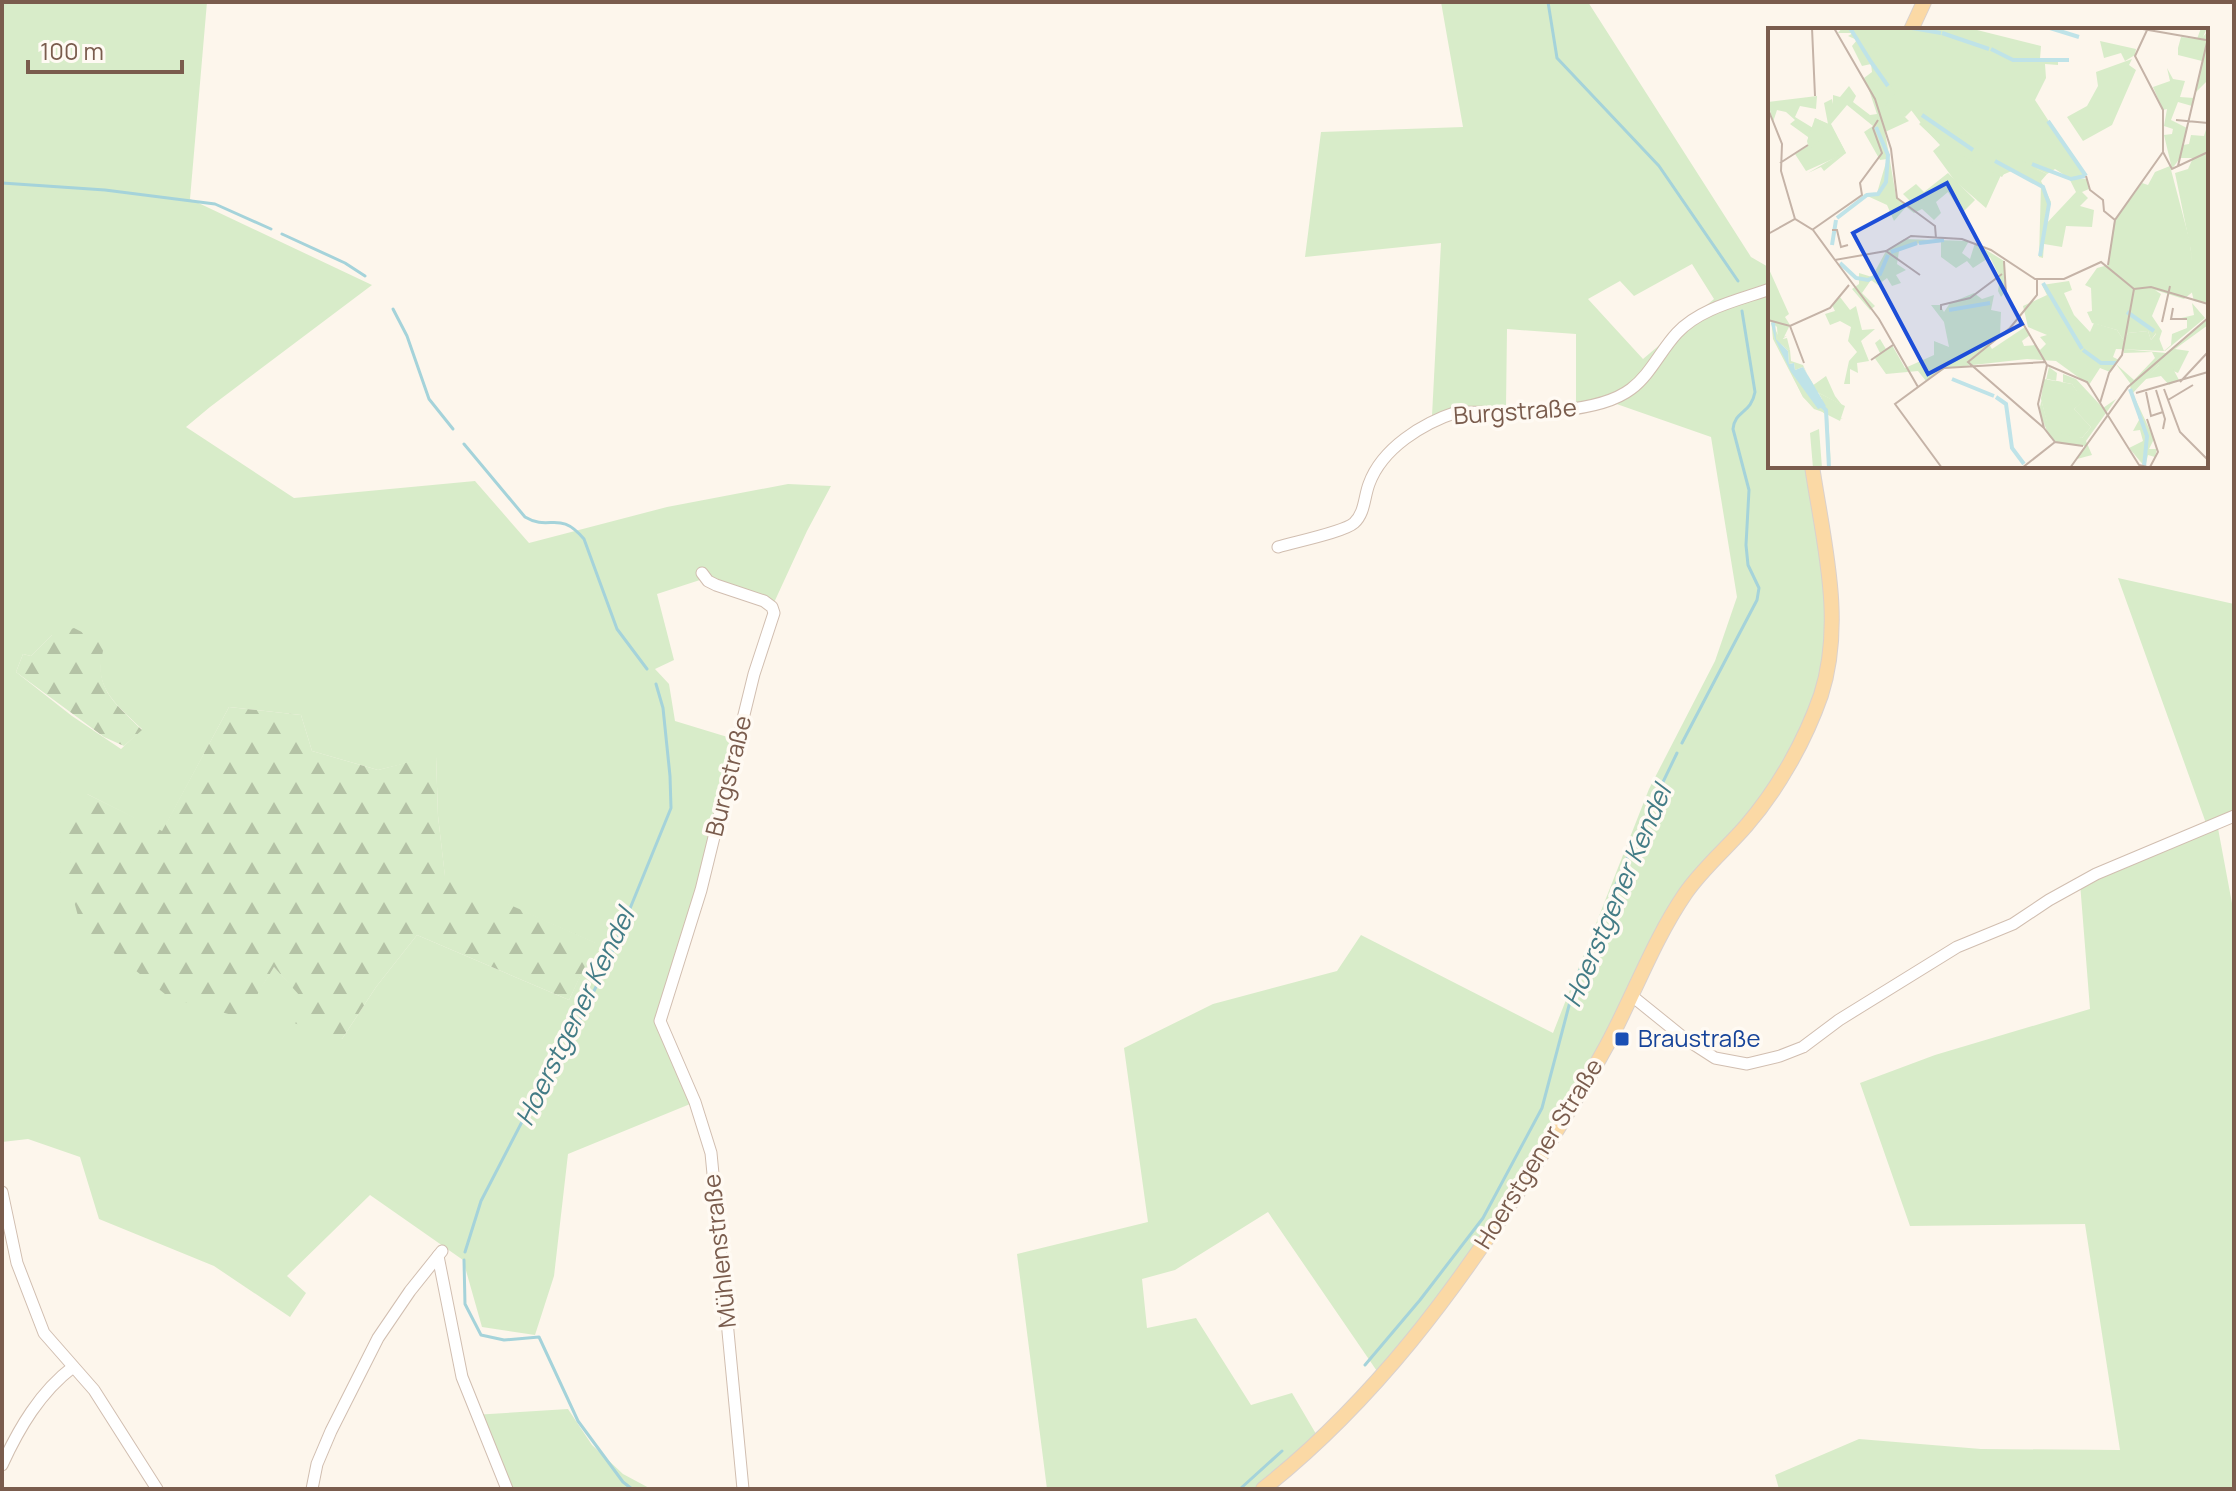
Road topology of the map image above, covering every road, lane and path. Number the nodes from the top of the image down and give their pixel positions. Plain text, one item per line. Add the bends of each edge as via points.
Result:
1 (1924, 2) edge
2 (1912, 28) edge
3 (1768, 290) edge
4 (1812, 468) edge
5 (1278, 547) dead end
6 (702, 573) dead end
7 (2234, 816) edge
8 (1632, 996) junction
9 (660, 1021) joint
10 (2, 1192) edge
11 (73, 1367) junction
12 (2, 1465) edge
13 (157, 1489) edge
14 (312, 1489) edge
15 (507, 1489) edge
16 (743, 1489) edge
17 (1263, 1489) edge

1 - 2 main road
3 - 5 street, Burgstraße via 1702,314 1680,330 1630,390 1608,401 1581,409 1457,412 1439,418 1384,460 1352,525
4 - 8 main road, Hoerstgener Straße via 1832,621 1821,695 1767,799 1686,892
6 - 9 street, Burgstraße via 716,585 764,601 774,613 701,890
7 - 8 street via 2096,874 2013,924 1957,947 1803,1047 1780,1056 1747,1064 1715,1058
8 - 17 main road, Hoerstgener Straße via 1566,1116 1441,1306 1343,1418
9 - 16 street, Mühlenstraße via 711,1153
10 - 11 street via 17,1263 35,1313 44,1333
11 - 12 street via 36,1404
11 - 13 street via 94,1390
14 - 15 street via 331,1431 378,1338 440,1253 462,1377

